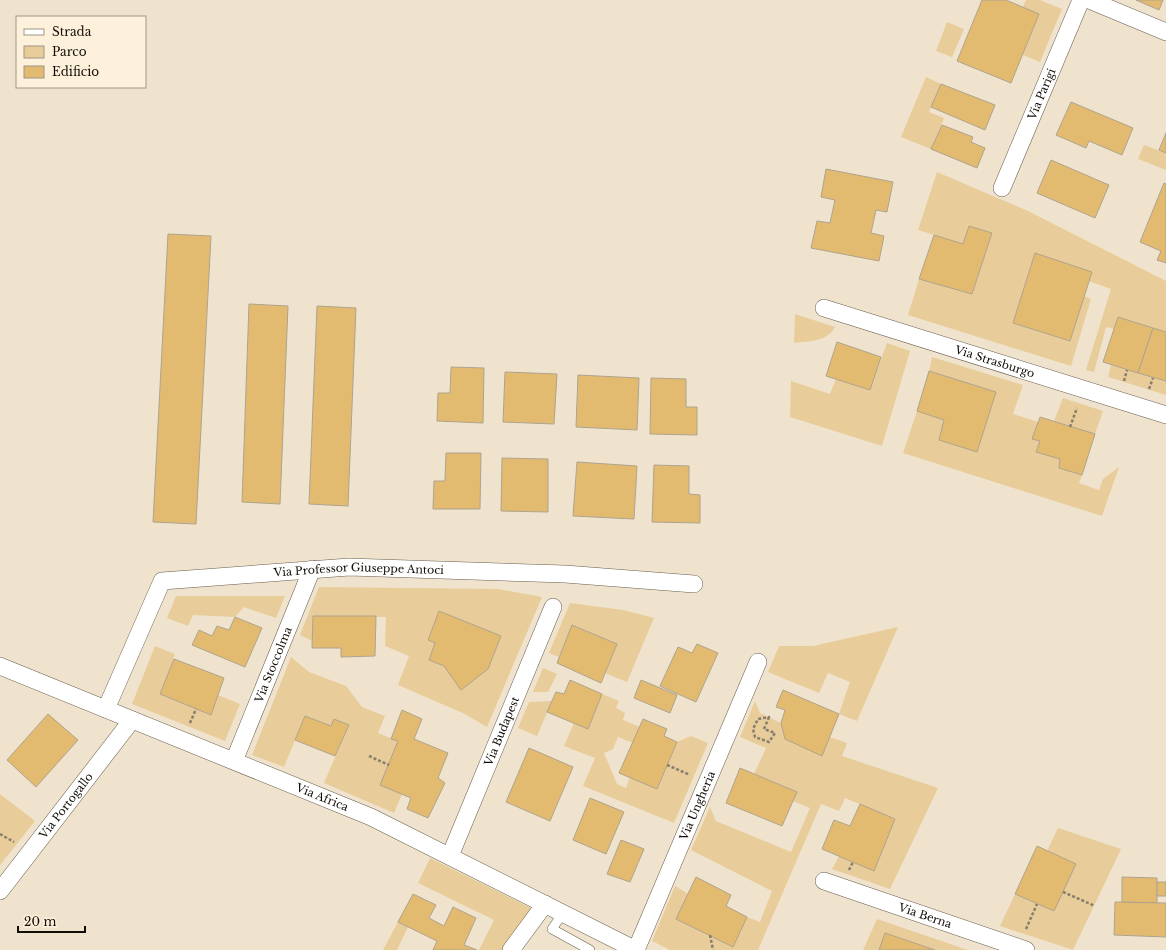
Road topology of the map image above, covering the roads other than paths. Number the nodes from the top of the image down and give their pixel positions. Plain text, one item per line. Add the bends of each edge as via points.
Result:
1 (1080, 0) edge
2 (1089, 0) edge
3 (1166, 32) edge
4 (1002, 188) dead end
5 (824, 308) dead end
6 (1166, 414) edge
7 (312, 569) junction
8 (694, 584) dead end
9 (553, 607) dead end
10 (758, 662) dead end
11 (0, 666) edge
12 (106, 708) junction
13 (132, 720) junction
14 (234, 761) junction
15 (450, 856) junction
16 (824, 881) dead end
17 (0, 891) edge
18 (545, 904) junction
19 (563, 913) junction
20 (1025, 942) edge
21 (511, 950) edge
22 (590, 950) edge
23 (636, 950) edge

1 - 4 street, Via Parigi
2 - 3 street
5 - 6 street, Via Strasburgo
7 - 8 street, Via Professor Giuseppe Antoci via 349,567 565,574
7 - 12 street, Via Professor Giuseppe Antoci via 162,581
7 - 14 street, Via Stoccolma
9 - 15 street, Via Budapest
10 - 23 street, Via Ungheria
11 - 12 street, Via Africa
12 - 13 street, Via Africa
13 - 14 street, Via Africa
13 - 17 street, Via Portogallo
14 - 15 street, Via Africa via 370,817
15 - 18 street, Via Africa
16 - 20 street, Via Berna
18 - 19 street, Via Africa
18 - 21 street
19 - 22 lane via 552,929
19 - 23 street, Via Africa

